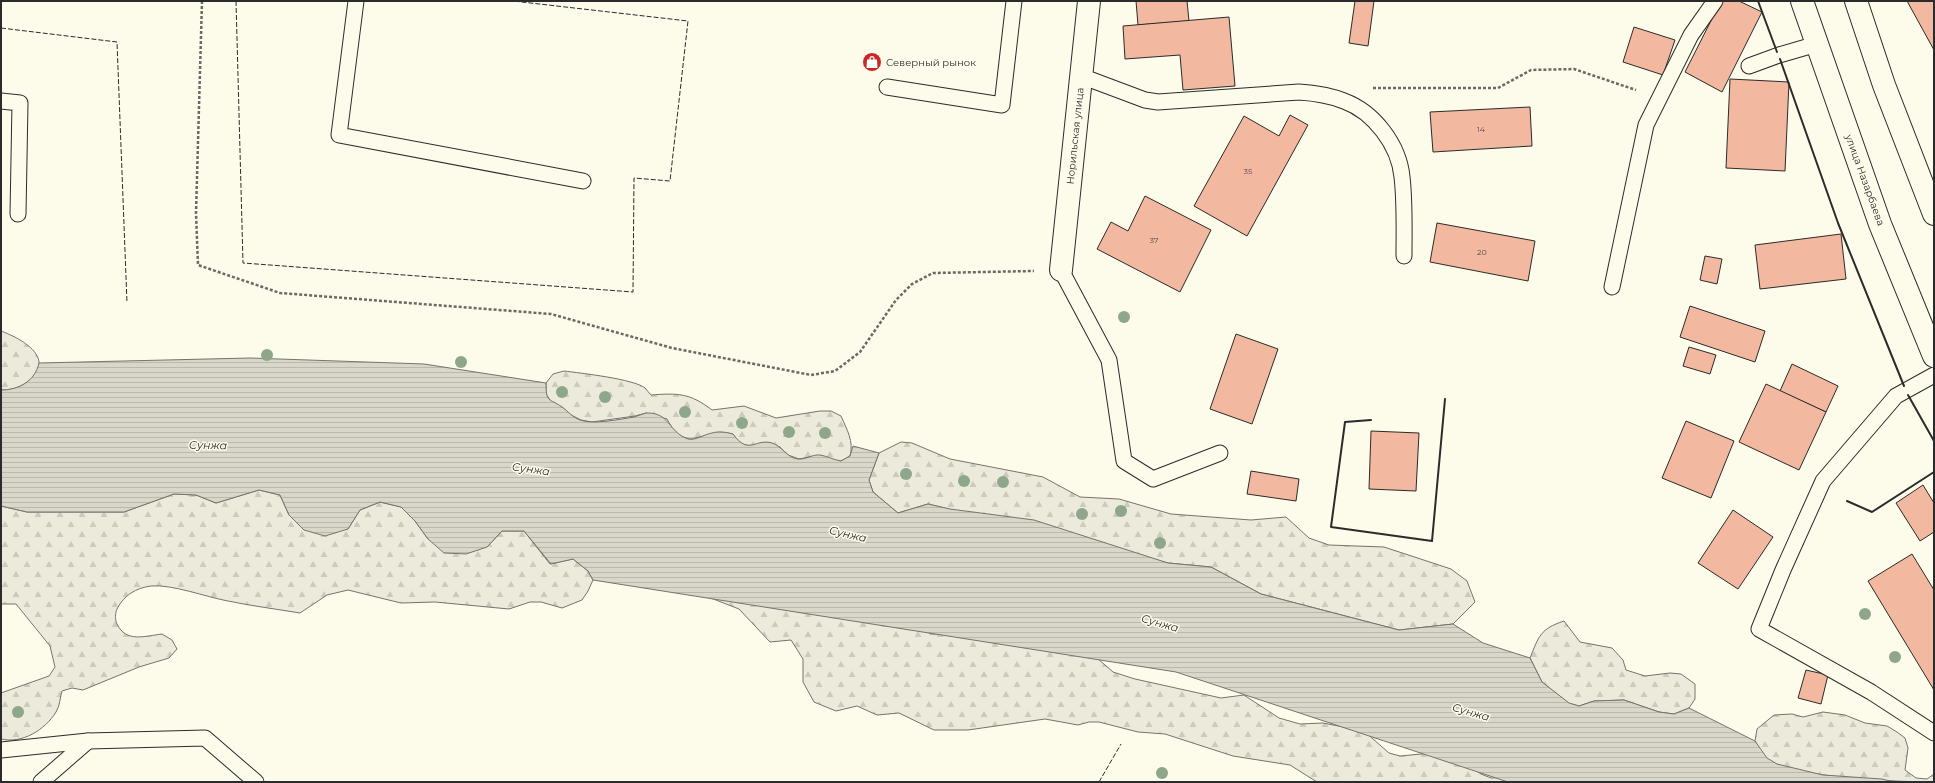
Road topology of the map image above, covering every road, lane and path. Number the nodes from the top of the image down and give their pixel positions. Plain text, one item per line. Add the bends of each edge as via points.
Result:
1 (202, 1) edge
2 (356, 1) edge
3 (1014, 1) edge
4 (1089, 1) edge
5 (1715, 1) edge
6 (1802, 1) edge
7 (1856, 1) edge
8 (1817, 44) junction
9 (1749, 66) dead end
10 (1081, 76) junction
11 (888, 87) dead end
12 (1370, 88) dead end
13 (1659, 98) junction
14 (1, 102) edge
15 (583, 182) dead end
16 (18, 214) dead end
17 (1934, 214) edge
18 (1404, 256) dead end
19 (1060, 270) junction
20 (1612, 287) dead end
21 (1934, 356) edge
22 (1934, 375) edge
23 (1220, 453) dead end
24 (1934, 732) edge
25 (88, 741) junction
26 (1, 750) edge
27 (41, 782) edge
28 (256, 782) edge

1 - 19 path via 196,213 198,265 280,293 551,314 672,348 811,374 835,371 860,352 896,300 912,284 933,273
2 - 15 lane via 338,135
3 - 11 lane via 1002,105
4 - 10 main road, Норильская улица
5 - 13 lane via 1690,35
6 - 8 main road, улица Назарбаева
7 - 17 main road via 1884,85
8 - 9 lane
8 - 21 main road, улица Назарбаева via 1880,224
10 - 18 lane via 1145,100 1158,102 1299,92 1322,94 1345,101 1362,110 1376,122 1396,154 1402,176
10 - 19 main road, Норильская улица
12 - 13 path via 1498,88 1531,70 1574,70
13 - 20 lane via 1646,125
14 - 16 lane via 20,103
19 - 23 lane via 1109,360 1124,461 1153,478
22 - 24 lane via 1896,396 1823,481 1759,629 1871,692
25 - 26 lane
25 - 27 lane
25 - 28 lane via 205,738

